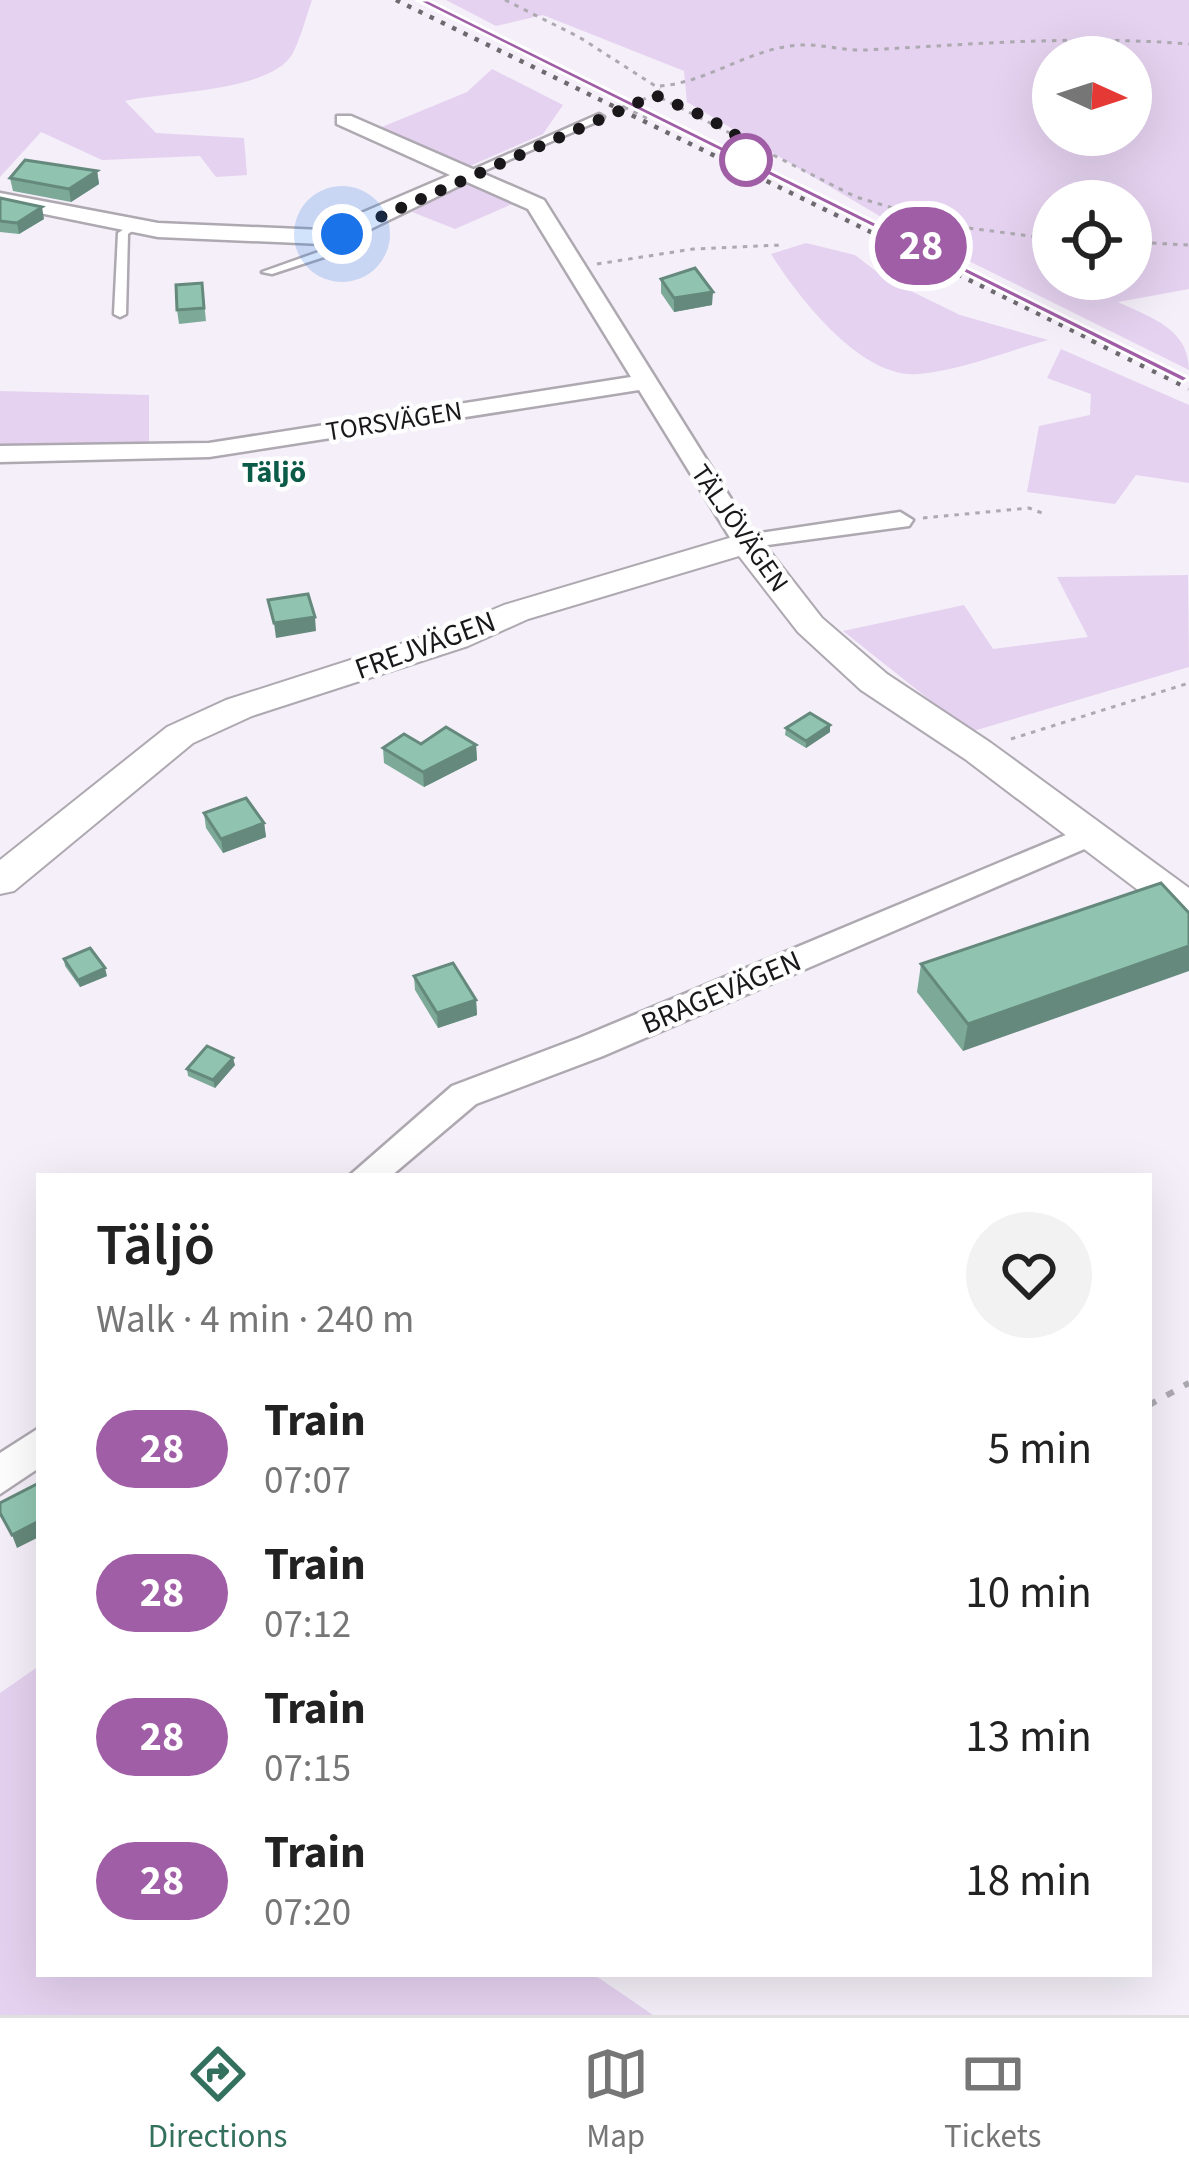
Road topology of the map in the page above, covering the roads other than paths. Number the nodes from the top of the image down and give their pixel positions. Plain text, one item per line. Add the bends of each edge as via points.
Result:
1 (599, 117) road end
2 (344, 120) dead end
3 (468, 175) junction
4 (0, 199) edge
5 (134, 226) junction
6 (331, 236) junction
7 (268, 272) dead end
8 (120, 314) dead end
9 (643, 382) junction
10 (0, 454) edge
11 (900, 520) road end
12 (746, 543) junction
13 (1092, 834) junction
14 (0, 881) edge
15 (1189, 908) edge
16 (371, 1173) edge
17 (36, 1447) edge
18 (0, 1477) edge

1 - 3 lane
2 - 3 street, TÄLJÖVÄGEN
3 - 6 street
3 - 9 street, TÄLJÖVÄGEN via 536,205
4 - 5 street
5 - 6 street
5 - 8 lane via 123,232
6 - 7 lane via 321,259
9 - 10 street, TORSVÄGEN via 209,450
9 - 12 street, TÄLJÖVÄGEN
11 - 12 street, FREJVÄGEN
12 - 13 street, TÄLJÖVÄGEN via 846,658
12 - 14 street, FREJVÄGEN via 239,708 163,748
13 - 15 street, TÄLJÖVÄGEN
13 - 16 street, BRAGEVÄGEN via 464,1094
17 - 18 street

